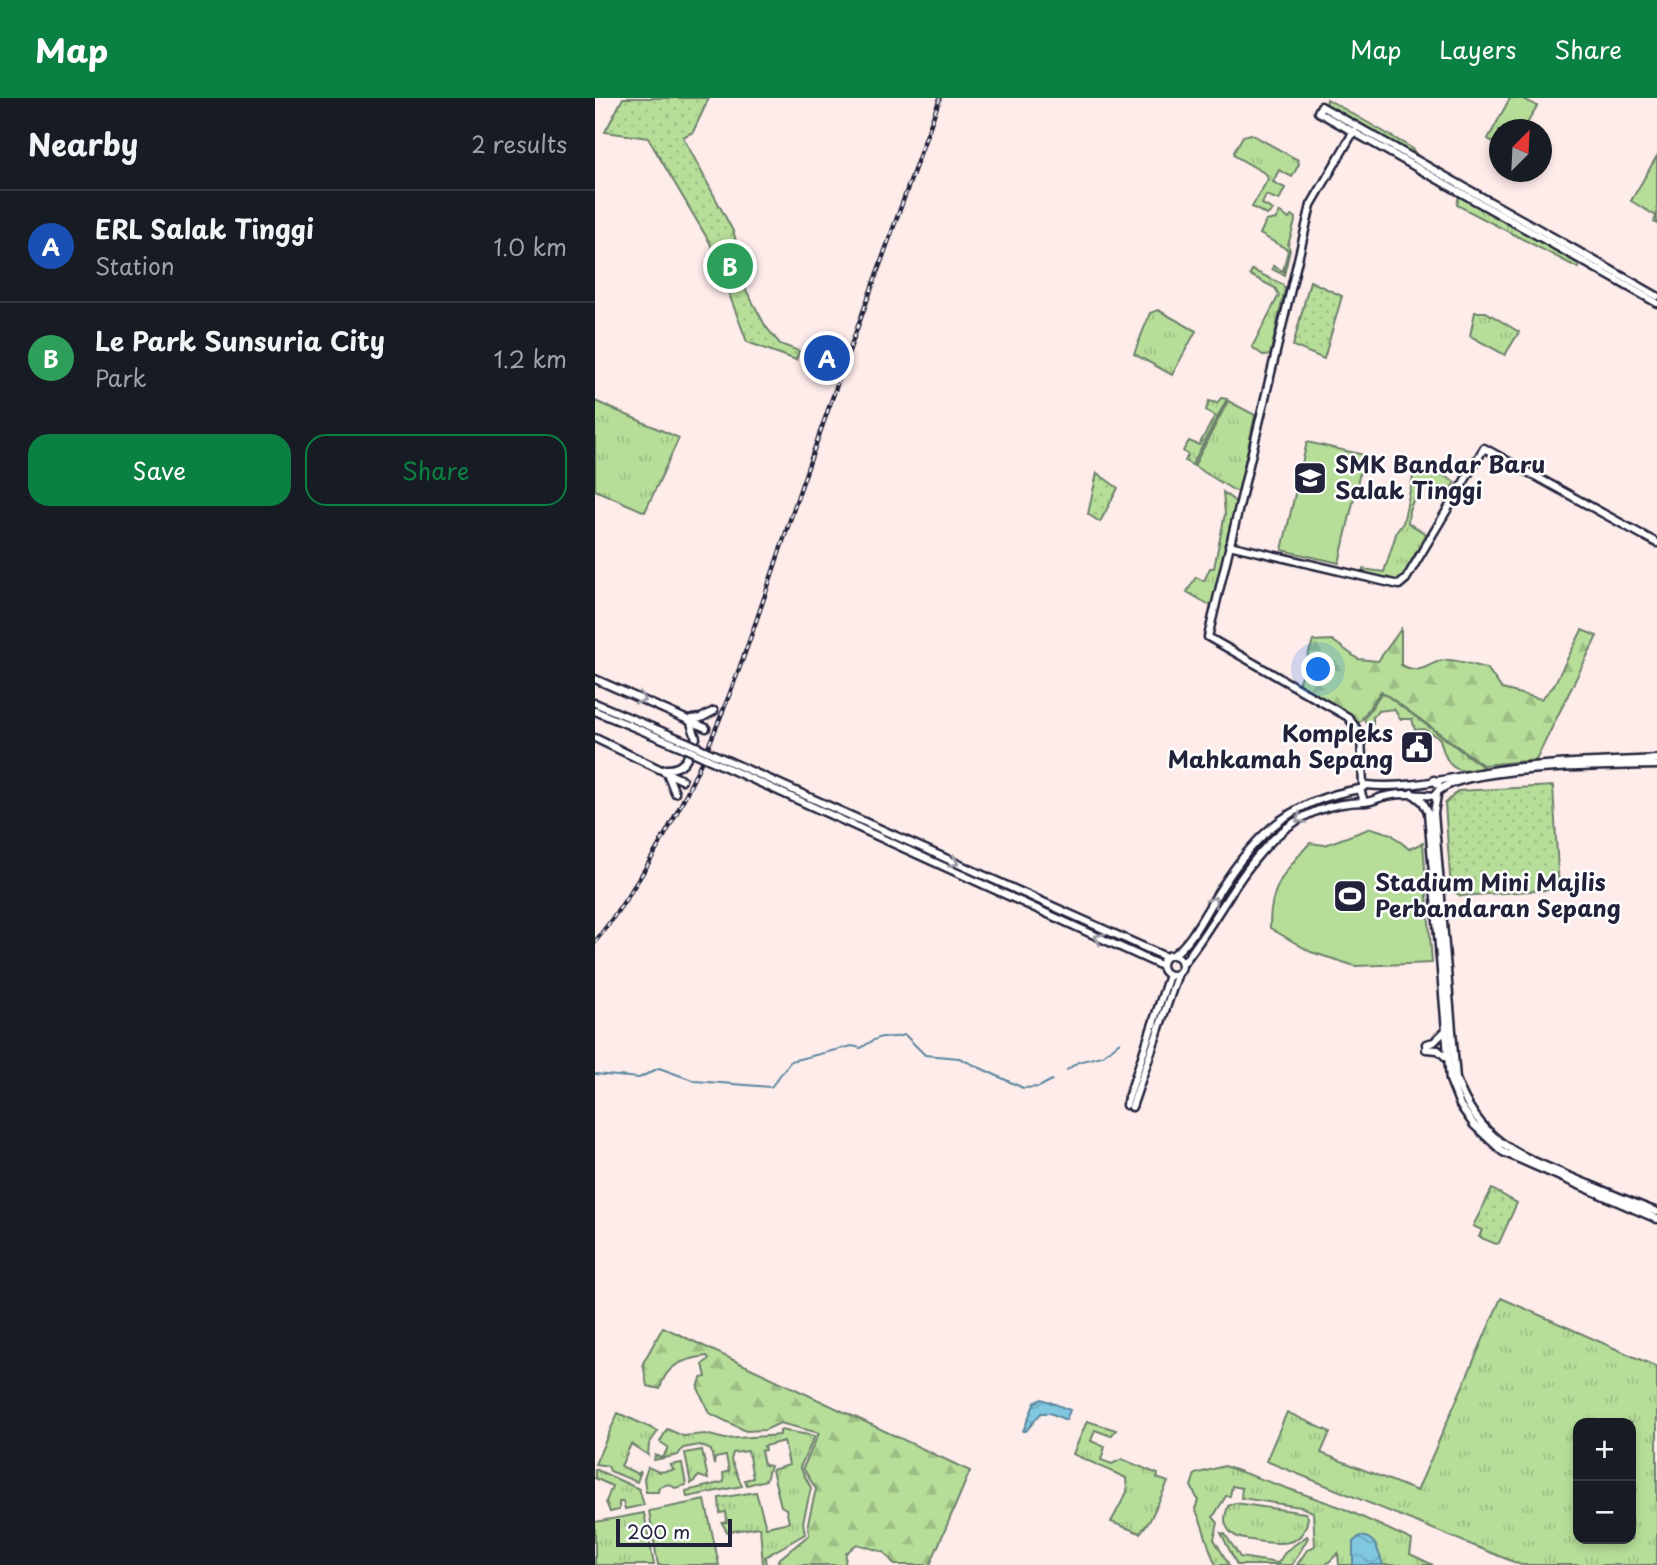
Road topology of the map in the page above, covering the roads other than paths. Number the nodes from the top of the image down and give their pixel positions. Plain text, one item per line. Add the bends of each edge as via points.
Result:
1 (1355, 129) junction
2 (1657, 296) edge
3 (1657, 303) edge
4 (1657, 543) edge
5 (1229, 545) junction
6 (595, 679) edge
7 (595, 703) edge
8 (714, 710) dead end
9 (595, 711) edge
10 (686, 719) junction
11 (706, 728) dead end
12 (595, 738) edge
13 (686, 745) junction
14 (711, 757) junction
15 (1657, 759) edge
16 (1657, 765) edge
17 (1364, 766) junction
18 (663, 769) junction
19 (682, 780) dead end
20 (1434, 780) junction
21 (1373, 786) junction
22 (1361, 788) junction
23 (1341, 792) junction
24 (1439, 792) junction
25 (675, 793) dead end
26 (1412, 793) junction
27 (1364, 802) junction
28 (1169, 956) junction
29 (1448, 959) junction
30 (1438, 960) junction
31 (1182, 965) junction
32 (1161, 966) junction
33 (1178, 973) junction
34 (1169, 975) junction
35 (1445, 1030) junction
36 (1448, 1060) junction
37 (1657, 1212) edge
38 (1657, 1219) edge

1 - 1 street via 1318,112 1321,106
1 - 2 street
1 - 3 street
1 - 5 street via 1311,205
4 - 5 street via 1484,448 1399,585
5 - 17 street via 1207,637 1348,717 1361,735
6 -> 10 street
7 - 13 street
8 - 10 street via 701,718
9 - 13 street
10 - 11 street
10 - 18 street via 697,735 688,758 678,768
12 - 18 street
13 - 14 street, bridge
14 -> 28 street
32 -> 14 street
15 - 20 street via 1510,768
16 - 24 street via 1515,773 1454,782
17 - 21 street
17 - 22 street
17 - 23 street via 1357,783
18 - 19 street
18 - 25 street
20 - 21 street via 1413,786
20 - 24 street
21 - 22 street
22 - 23 street
22 - 27 street
28 -> 23 street via 1191,937 1241,857 1269,827 1308,803
24 - 26 street
24 - 29 street via 1434,813
26 - 27 street
26 - 30 street via 1428,812
27 -> 31 street via 1319,808 1282,830 1247,869
28 - 31 street
28 - 32 street
29 - 30 street
29 - 37 street via 1456,1079 1477,1121 1514,1153
30 - 35 street
31 - 33 street
32 - 34 street
33 - 34 street
33 - 34 street via 1129,1106
35 - 36 street
35 - 36 street via 1426,1046
36 - 38 street via 1460,1105 1503,1153

